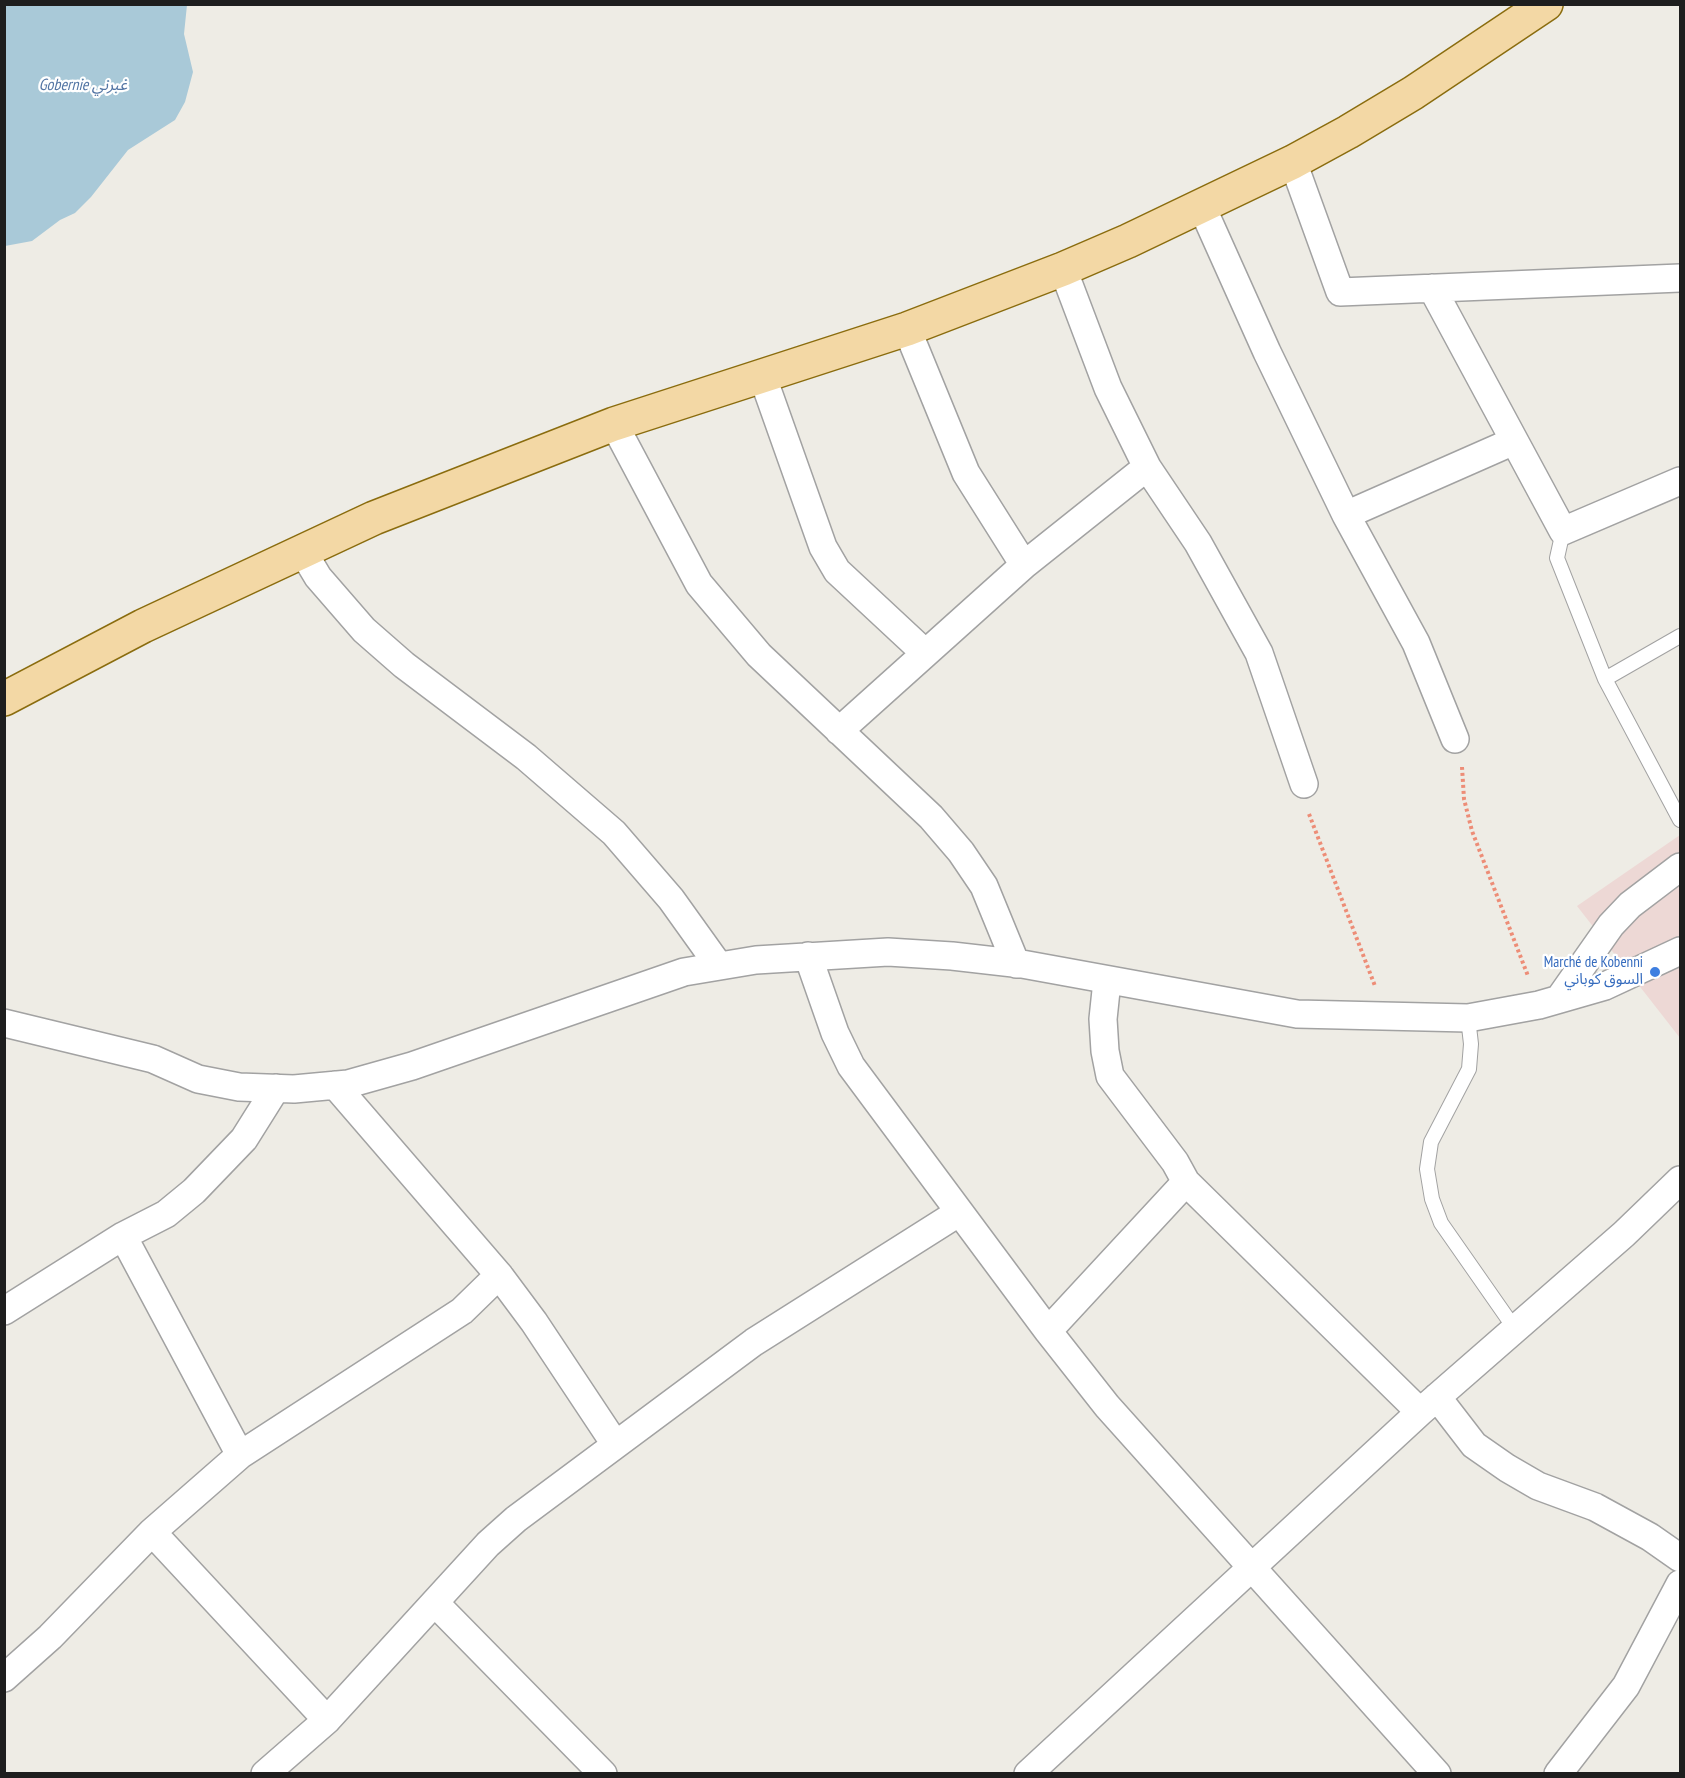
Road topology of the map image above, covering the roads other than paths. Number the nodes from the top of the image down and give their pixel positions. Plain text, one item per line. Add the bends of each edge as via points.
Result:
1 (1546, 4) edge
2 (1293, 162) junction
3 (1202, 207) junction
4 (1063, 269) junction
5 (1680, 278) edge
6 (1432, 288) junction
7 (907, 329) junction
8 (762, 375) junction
9 (614, 424) junction
10 (1514, 441) junction
11 (1148, 467) junction
12 (1680, 481) edge
13 (1346, 514) junction
14 (1563, 531) junction
15 (303, 552) junction
16 (1024, 565) junction
17 (1680, 636) edge
18 (924, 652) junction
19 (1605, 679) junction
20 (4, 699) edge
21 (839, 731) junction
22 (1455, 739) road end
23 (1304, 784) road end
24 (1680, 820) edge
25 (1680, 867) edge
26 (808, 956) junction
27 (1675, 963) edge
28 (1016, 964) junction
29 (719, 966) junction
30 (1107, 981) junction
31 (1549, 1002) junction
32 (1468, 1018) junction
33 (4, 1023) edge
34 (335, 1085) junction
35 (276, 1089) junction
36 (1680, 1180) edge
37 (1186, 1182) junction
38 (958, 1213) junction
39 (123, 1236) junction
40 (499, 1275) junction
41 (4, 1311) edge
42 (1515, 1329) junction
43 (1048, 1331) junction
44 (1429, 1405) junction
45 (615, 1444) junction
46 (240, 1455) junction
47 (152, 1532) junction
48 (1680, 1558) edge
49 (1253, 1567) junction
50 (1680, 1584) edge
51 (435, 1603) junction
52 (4, 1678) edge
53 (327, 1720) junction
54 (265, 1773) edge
55 (603, 1773) edge
56 (1028, 1773) edge
57 (1437, 1773) edge
58 (1558, 1773) edge

1 - 2 main road via 1413,93
2 - 3 main road
2 - 6 street via 1340,292
3 - 4 main road
3 - 13 street
4 - 7 main road
4 - 11 street via 1108,388
5 - 6 street
6 - 10 street
7 - 8 main road
7 - 16 street via 966,473
8 - 9 main road
8 - 18 street via 823,548 837,571
9 - 15 main road via 374,518
9 - 21 street via 699,584 759,655
10 - 13 street
10 - 14 street
11 - 16 street
11 - 23 street via 1198,543 1259,653
12 - 14 street
13 - 22 street via 1416,643
14 - 19 lane via 1557,558
15 - 20 main road via 143,626
15 - 29 street via 318,577 372,637 526,757 614,833 671,899
16 - 18 street
17 - 19 lane
18 - 21 street
19 - 24 lane
21 - 28 street via 931,817 962,852 984,886
25 - 31 street via 1630,905
26 - 28 street via 888,952
26 - 29 street
26 - 38 street via 851,1066
27 - 31 street
28 - 30 street
29 - 34 street via 684,972 412,1066
30 - 32 street via 1297,1014
30 - 37 street via 1103,1019 1110,1076
31 - 32 street
32 - 42 lane via 1469,1069 1431,1142 1427,1168 1441,1223
33 - 35 street via 153,1059 198,1079
34 - 35 street
34 - 40 street
35 - 39 street via 244,1139 195,1191 166,1214
36 - 42 street
37 - 43 street
37 - 44 street
38 - 43 street
38 - 45 street via 754,1342
39 - 41 street
39 - 46 street
40 - 45 street
40 - 46 street via 462,1311
42 - 44 street
43 - 49 street via 1107,1406
44 - 48 street via 1507,1468 1538,1486 1595,1508
44 - 49 street
45 - 51 street via 516,1519
46 - 47 street
47 - 52 street via 50,1637
47 - 53 street
49 - 56 street
49 - 57 street
50 - 58 street via 1626,1686
51 - 53 street
51 - 55 street
53 - 54 street

